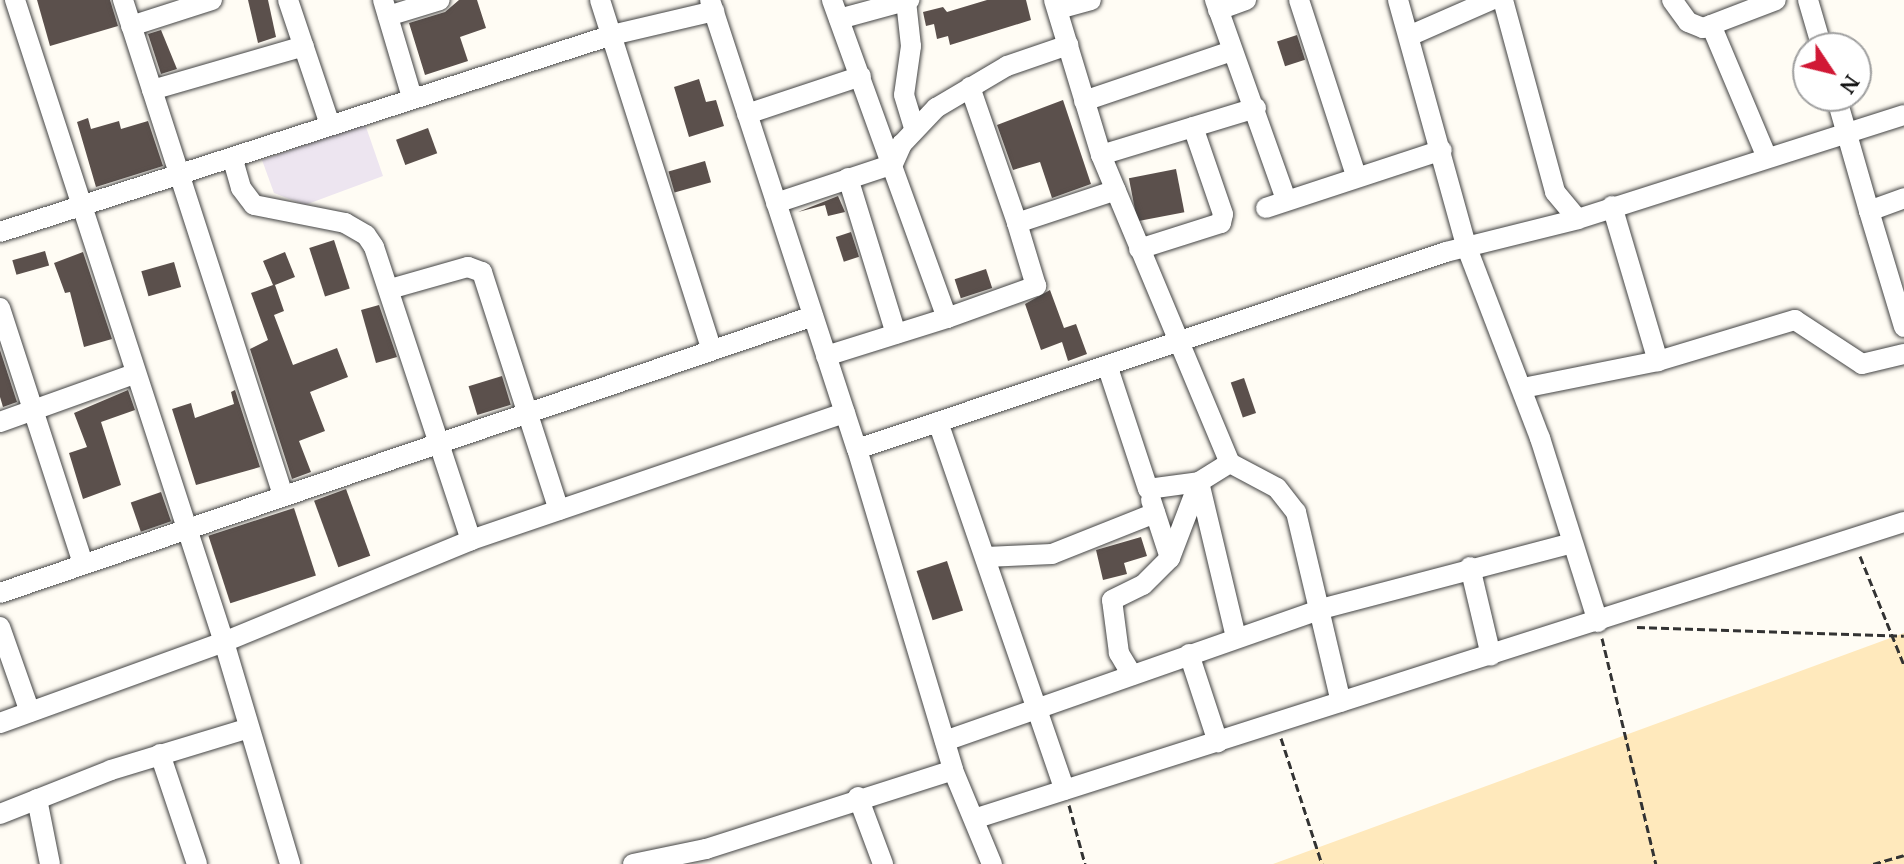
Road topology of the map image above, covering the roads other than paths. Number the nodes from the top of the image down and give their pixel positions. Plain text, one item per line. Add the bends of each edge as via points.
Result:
1 (15, 0) edge
2 (123, 0) edge
3 (212, 0) edge
4 (288, 0) edge
5 (440, 0) edge
6 (600, 0) edge
7 (908, 0) edge
8 (1091, 0) edge
9 (1246, 0) edge
10 (1299, 0) edge
11 (1398, 0) edge
12 (1491, 0) edge
13 (1503, 0) edge
14 (1672, 0) edge
15 (1776, 0) edge
16 (1808, 0) edge
17 (712, 5) edge
18 (1056, 5) edge
19 (1217, 5) edge
20 (385, 8) edge
21 (836, 10) edge
22 (1711, 25) junction
23 (131, 26) junction
24 (1817, 32) edge
25 (612, 35) junction
26 (1409, 36) junction
27 (1068, 45) junction
28 (304, 46) junction
29 (1232, 51) junction
30 (861, 76) junction
31 (970, 87) junction
32 (152, 90) junction
33 (412, 97) junction
34 (1084, 101) junction
35 (1256, 108) junction
36 (1841, 112) edge
37 (747, 114) junction
38 (1904, 115) edge
39 (330, 125) junction
40 (1193, 127) junction
41 (914, 128) junction
42 (1847, 132) junction
43 (1442, 150) junction
44 (1101, 155) junction
45 (1766, 155) junction
46 (233, 160) junction
47 (893, 164) junction
48 (183, 175) junction
49 (1356, 175) junction
50 (848, 178) junction
51 (1116, 190) junction
52 (1904, 198) edge
53 (1286, 199) junction
54 (776, 203) junction
55 (81, 206) junction
56 (1612, 206) junction
57 (1266, 208) dead end
58 (1869, 211) junction
59 (1578, 219) junction
60 (1017, 223) junction
61 (0, 232) edge
62 (1467, 248) junction
63 (1139, 249) junction
64 (390, 289) junction
65 (0, 308) edge
66 (813, 316) junction
67 (947, 318) junction
68 (1904, 327) edge
69 (896, 334) junction
70 (4, 336) edge
71 (1182, 341) junction
72 (711, 347) junction
73 (1904, 354) edge
74 (826, 356) junction
75 (1658, 361) junction
76 (1108, 368) junction
77 (134, 374) junction
78 (1523, 388) junction
79 (33, 410) junction
80 (845, 413) junction
81 (527, 414) junction
82 (0, 422) edge
83 (938, 422) junction
84 (439, 442) junction
85 (857, 449) junction
86 (1230, 463) junction
87 (1199, 482) junction
88 (1148, 489) junction
89 (283, 495) junction
90 (559, 510) junction
91 (1155, 513) junction
92 (1904, 522) edge
93 (184, 528) junction
94 (471, 540) junction
95 (1572, 543) junction
96 (986, 557) junction
97 (1170, 558) junction
98 (83, 563) junction
99 (1470, 567) junction
100 (0, 593) edge
101 (1321, 609) junction
102 (1606, 626) junction
103 (0, 627) edge
104 (1236, 637) junction
105 (224, 642) junction
106 (1189, 654) junction
107 (1491, 656) junction
108 (1132, 675) junction
109 (1341, 702) junction
110 (1037, 711) junction
111 (30, 712) junction
112 (0, 723) edge
113 (249, 728) junction
114 (945, 741) junction
115 (1218, 742) junction
116 (160, 754) junction
117 (953, 770) junction
118 (1065, 790) junction
119 (858, 797) junction
120 (37, 799) junction
121 (0, 814) edge
122 (977, 818) junction
123 (708, 856) edge
124 (50, 864) edge
125 (197, 864) edge
126 (290, 864) edge
127 (633, 864) edge
128 (883, 864) edge
129 (992, 864) edge

1 - 55 street
2 - 23 street
3 - 23 street
4 - 28 street
5 - 20 street
6 - 25 street
7 - 21 street
7 - 41 street via 911,46 904,95
8 - 18 street
9 - 19 street
10 - 49 street
11 - 26 street
12 - 26 street
13 - 59 street via 1555,192
14 - 22 street via 1688,22 1703,28
15 - 22 street
16 - 24 street
17 - 25 street
17 - 37 street
18 - 27 street
19 - 29 street
20 - 33 street
21 - 30 street
22 - 45 street
23 - 32 street
25 - 33 street
25 - 72 street
26 - 43 street
27 - 31 street via 1007,66
27 - 34 street
28 - 32 street
28 - 39 street
29 - 34 street
29 - 35 street
30 - 37 street
30 - 47 street
31 - 41 street
31 - 60 street
32 - 48 street
33 - 39 street
34 - 44 street
35 - 40 street
35 - 53 street
36 - 42 street
37 - 54 street
38 - 42 street
39 - 46 street
40 - 44 street
40 - 63 street via 1223,219 1217,228
41 - 47 street
42 - 45 street
42 - 58 street
43 - 49 street
43 - 62 street
44 - 51 street
45 - 56 street
46 - 48 street
46 - 64 street via 241,188 254,205 315,215 366,235
47 - 50 street
47 - 67 street
48 - 55 street
48 - 89 street
49 - 53 street
50 - 54 street
50 - 69 street
51 - 60 street
51 - 63 street
52 - 58 street
53 - 57 street
54 - 66 street
55 - 61 street
55 - 77 street
56 - 59 street
56 - 75 street
58 - 68 street
59 - 62 street
60 - 67 street via 1036,286
62 - 71 street
62 - 78 street
63 - 71 street
64 - 81 street via 468,267 482,272
64 - 84 street
65 - 70 street
66 - 72 street
66 - 74 street
67 - 69 street
69 - 74 street
70 - 79 street
71 - 76 street
71 - 86 street
72 - 81 street
73 - 75 street via 1862,364 1795,320
74 - 80 street
75 - 78 street
76 - 83 street
76 - 88 street
77 - 79 street
77 - 93 street
78 - 95 street
79 - 82 street
79 - 98 street
80 - 85 street
80 - 90 street
81 - 84 street
81 - 90 street
83 - 85 street
83 - 96 street
84 - 89 street
84 - 94 street
85 - 114 street
86 - 87 street
86 - 101 street via 1289,497
87 - 88 street
87 - 97 street
87 - 104 street
88 - 91 street
89 - 93 street
90 - 94 street
91 - 96 street via 1052,554
91 - 97 street
92 - 102 street
93 - 98 street
93 - 105 street
94 - 105 street
95 - 99 street
95 - 102 street
96 - 110 street
97 - 108 street via 1143,585 1112,600 1119,653
98 - 100 street
99 - 101 street
99 - 107 street
101 - 104 street
101 - 109 street
102 - 107 street
103 - 111 street
104 - 106 street
105 - 111 street
105 - 113 street
106 - 108 street
106 - 115 street
107 - 109 street
108 - 110 street
109 - 115 street
110 - 114 street
110 - 118 street
111 - 112 street
113 - 116 street
113 - 126 street
114 - 117 street
115 - 118 street
116 - 120 street
116 - 125 street
117 - 119 street
117 - 122 street
118 - 122 street
119 - 123 street
119 - 128 street
120 - 121 street
120 - 124 street
122 - 129 street
123 - 127 street

